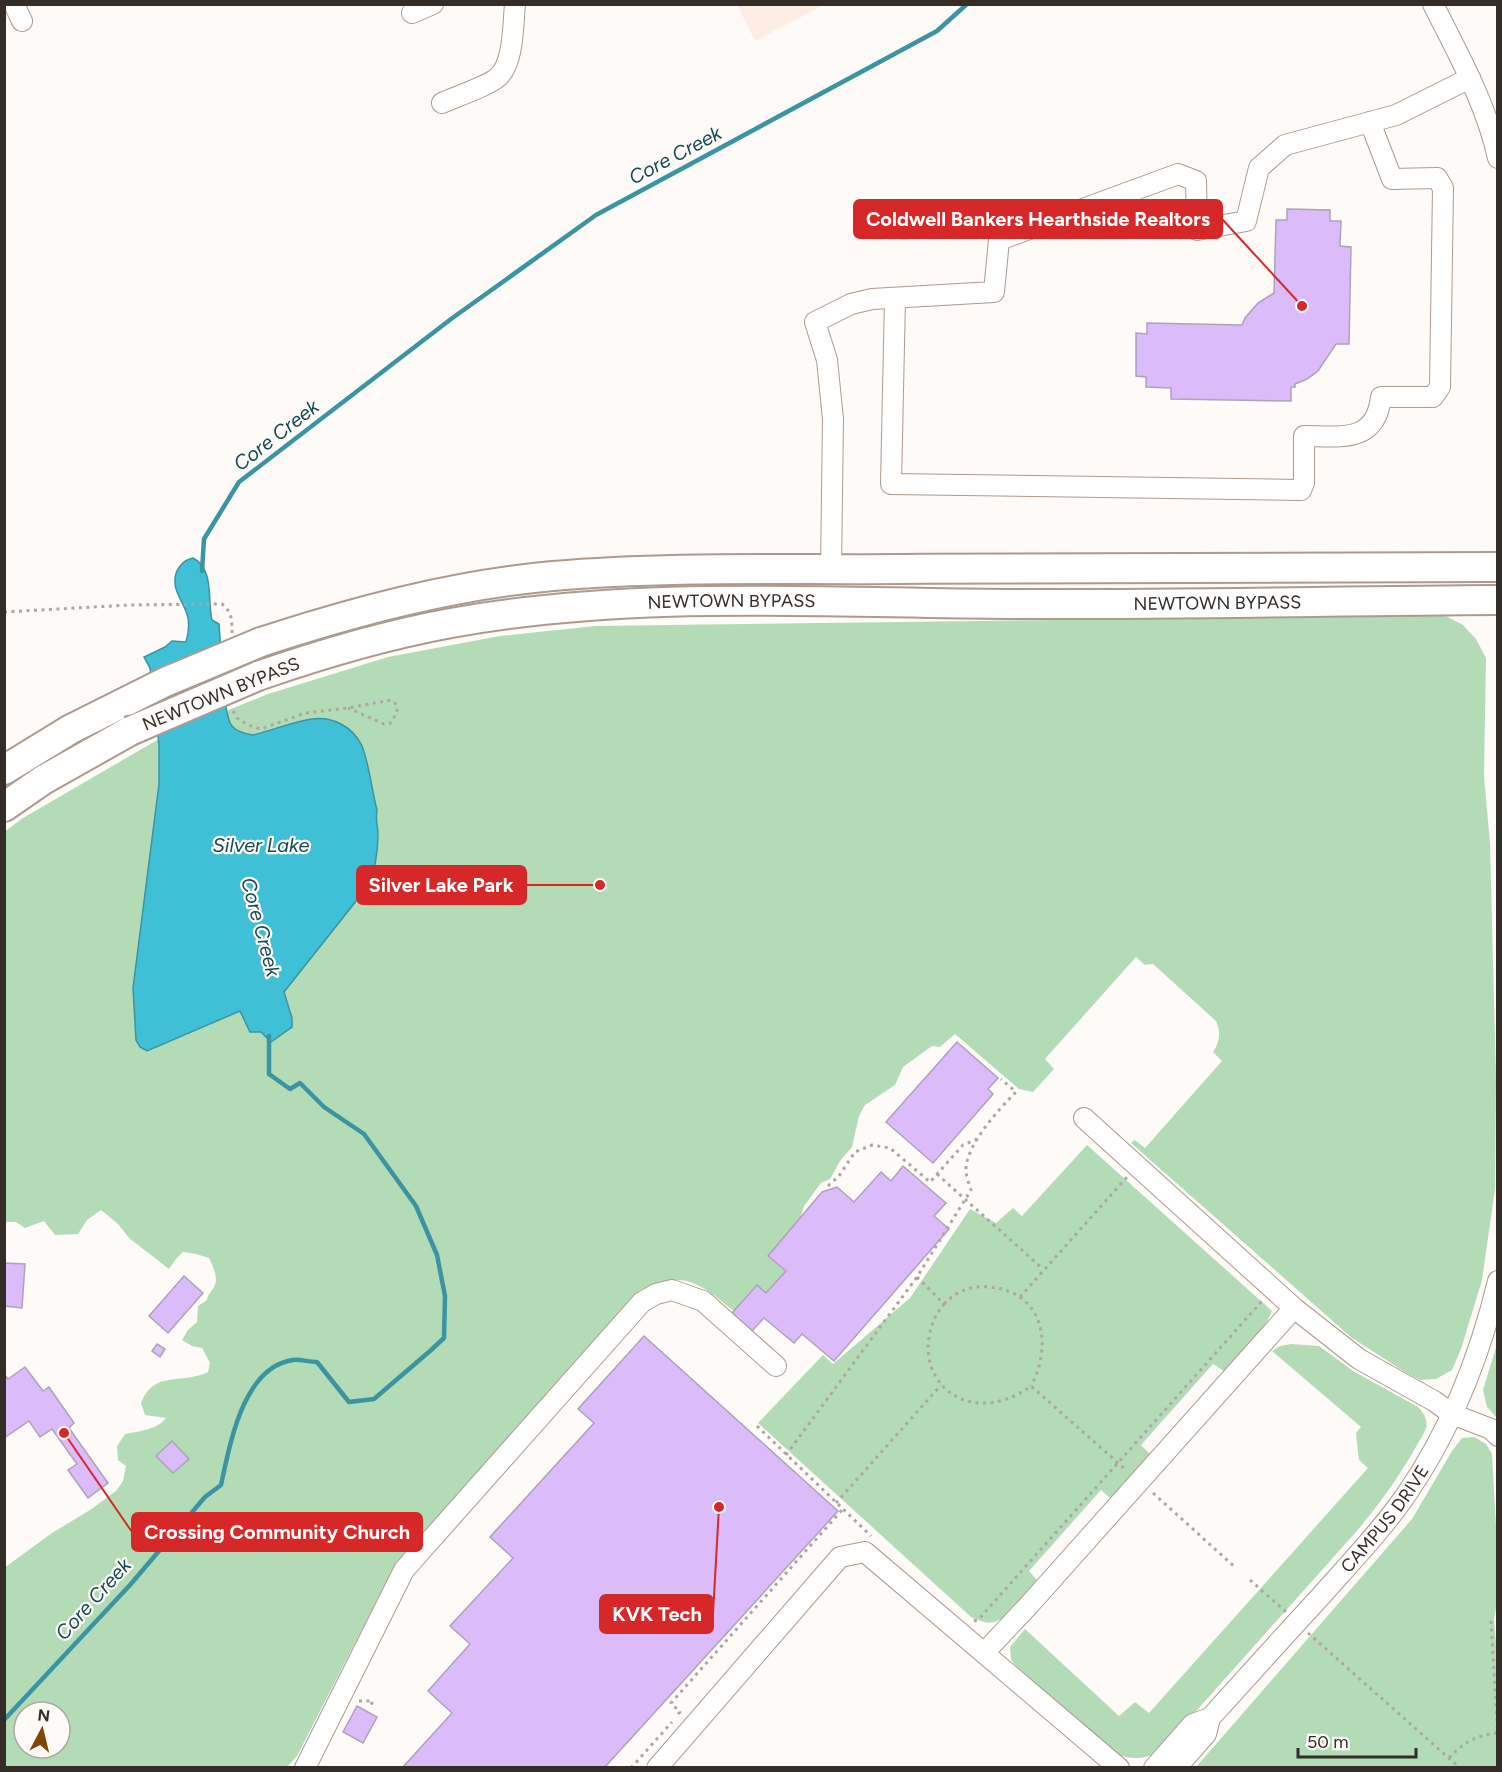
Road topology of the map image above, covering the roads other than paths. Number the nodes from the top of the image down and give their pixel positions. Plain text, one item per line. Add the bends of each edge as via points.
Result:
1 (433, 4) edge
2 (515, 4) edge
3 (1432, 4) edge
4 (412, 13) dead end
5 (1470, 78) junction
6 (442, 103) dead end
7 (1370, 122) junction
8 (1497, 158) edge
9 (895, 298) junction
10 (1497, 567) edge
11 (831, 569) junction
12 (1497, 600) edge
13 (4, 770) edge
14 (4, 807) edge
15 (1084, 1118) dead end
16 (1497, 1281) edge
17 (1294, 1308) junction
18 (776, 1366) dead end
19 (1452, 1414) junction
20 (1497, 1436) edge
21 (984, 1653) junction
22 (1210, 1718) junction
23 (305, 1767) edge
24 (657, 1767) edge
25 (1119, 1767) edge
26 (1154, 1767) edge
27 (1176, 1767) edge

1 - 4 street
2 - 6 street via 511,47 506,67 498,78
3 - 5 street
5 - 7 street via 1396,115
5 - 8 street via 1490,126
7 - 9 street via 1286,145 1259,168 1246,221 1197,230 1196,181 1178,174 999,240 994,292
7 - 9 street via 1392,179 1437,178 1443,188 1440,387 1433,397 1381,397 1379,412 1370,427 1352,436 1304,436 1301,490 891,484
9 - 11 street via 851,304 815,322 826,360 833,419
10 - 11 highway, NEWTOWN BYPASS
11 - 13 highway, NEWTOWN BYPASS, bridge via 627,572 522,580 387,603 261,642 165,682 71,729
12 - 14 highway, NEWTOWN BYPASS, bridge via 1008,604 741,601 568,608 452,623 383,638 258,676 130,732
15 - 17 street
16 - 19 street, CAMPUS DRIVE via 1472,1367
17 - 19 street via 1359,1359
17 - 21 street
18 - 23 street via 703,1301 672,1290 642,1302 404,1570
19 - 20 street via 1491,1429
19 - 22 street, CAMPUS DRIVE via 1406,1494 1376,1535
21 - 24 street via 866,1552 840,1557
21 - 25 street
22 - 26 street, CAMPUS DRIVE via 1193,1724
22 - 27 street, CAMPUS DRIVE via 1206,1734

